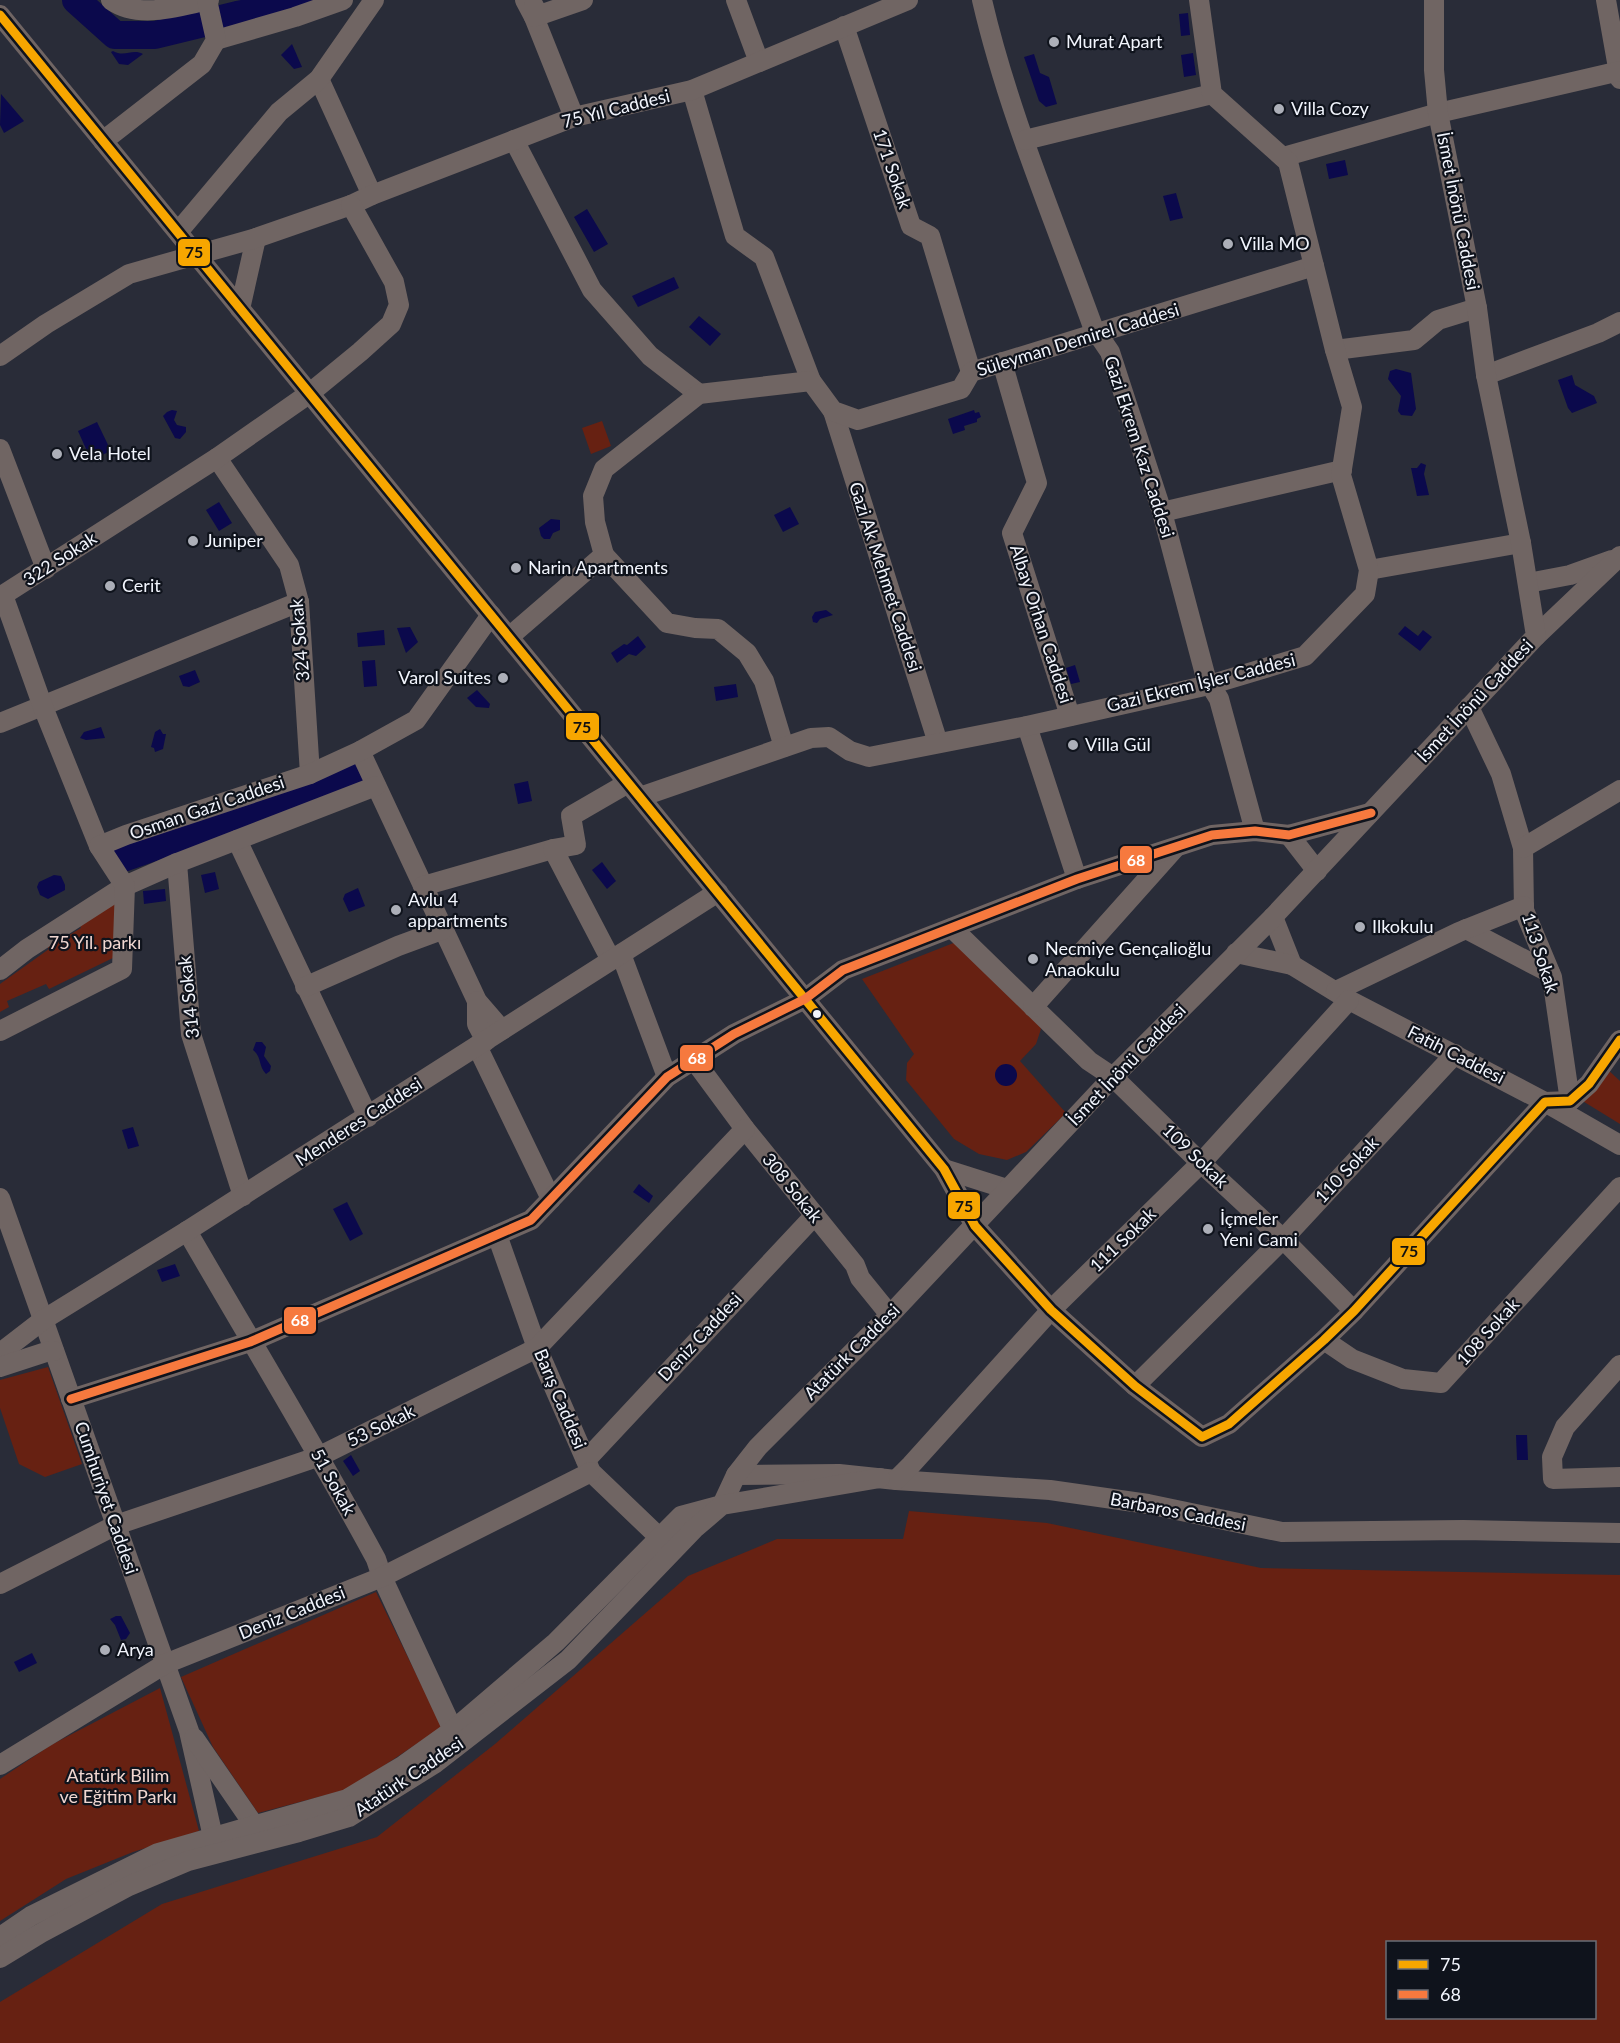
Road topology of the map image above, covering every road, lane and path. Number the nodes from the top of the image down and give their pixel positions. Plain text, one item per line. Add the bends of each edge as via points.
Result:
1 (111, 0) edge
2 (208, 0) edge
3 (343, 0) edge
4 (374, 0) edge
5 (583, 0) edge
6 (736, 0) edge
7 (908, 0) edge
8 (982, 0) edge
9 (1198, 0) edge
10 (1434, 0) edge
11 (1606, 0) edge
12 (531, 6) edge
13 (0, 15) edge
14 (844, 26) junction
15 (216, 40) junction
16 (759, 62) junction
17 (1619, 74) edge
18 (319, 79) junction
19 (692, 90) junction
20 (1212, 94) junction
21 (1438, 113) junction
22 (573, 117) junction
23 (514, 140) junction
24 (1024, 140) junction
25 (104, 141) junction
26 (1283, 157) junction
27 (372, 195) junction
28 (351, 205) junction
29 (178, 232) junction
30 (256, 238) junction
31 (196, 254) junction
32 (1314, 266) junction
33 (1477, 308) junction
34 (240, 309) junction
35 (1620, 322) edge
36 (1098, 333) junction
37 (1335, 350) junction
38 (0, 356) edge
39 (1002, 362) junction
40 (971, 372) junction
41 (1486, 375) junction
42 (812, 381) junction
43 (310, 393) junction
44 (699, 394) junction
45 (833, 411) junction
46 (0, 449) edge
47 (217, 458) junction
48 (1342, 470) junction
49 (1162, 512) junction
50 (1521, 543) junction
51 (604, 555) junction
52 (1619, 557) edge
53 (46, 568) junction
54 (1369, 570) junction
55 (1528, 583) junction
56 (299, 602) junction
57 (491, 615) junction
58 (1536, 636) junction
59 (509, 637) junction
60 (1209, 685) junction
61 (43, 707) junction
62 (1469, 707) junction
63 (1070, 716) junction
64 (0, 723) edge
65 (1027, 726) junction
66 (938, 743) junction
67 (784, 747) junction
68 (360, 752) junction
69 (310, 774) junction
70 (376, 786) junction
71 (634, 790) junction
72 (1620, 790) edge
73 (1371, 813) junction
74 (1255, 831) junction
75 (1289, 835) junction
76 (237, 840) junction
77 (99, 846) junction
78 (1176, 846) junction
79 (1523, 848) junction
80 (553, 849) junction
81 (177, 863) junction
82 (1317, 871) junction
83 (1077, 879) junction
84 (125, 886) junction
85 (423, 886) junction
86 (718, 892) junction
87 (1524, 906) junction
88 (1274, 917) junction
89 (952, 928) junction
90 (444, 929) junction
91 (1466, 929) junction
92 (1236, 953) junction
93 (616, 957) junction
94 (1292, 965) junction
95 (0, 970) edge
96 (1550, 973) junction
97 (305, 987) junction
98 (1342, 996) junction
99 (805, 999) junction
100 (1033, 1007) junction
101 (0, 1031) edge
102 (488, 1039) junction
103 (1620, 1040) edge
104 (1455, 1054) junction
105 (694, 1060) junction
106 (667, 1077) junction
107 (1113, 1077) junction
108 (1570, 1101) junction
109 (1545, 1102) junction
110 (368, 1117) junction
111 (745, 1130) junction
112 (1620, 1145) edge
113 (1201, 1163) junction
114 (944, 1169) junction
115 (1620, 1187) edge
116 (1007, 1189) junction
117 (243, 1196) junction
118 (0, 1199) edge
119 (551, 1199) junction
120 (992, 1205) joint
121 (815, 1215) junction
122 (975, 1226) junction
123 (187, 1231) junction
124 (497, 1235) junction
125 (1283, 1239) junction
126 (1052, 1310) junction
127 (1354, 1311) junction
128 (890, 1315) junction
129 (43, 1320) junction
130 (1324, 1340) junction
131 (250, 1342) junction
132 (537, 1348) junction
133 (54, 1351) junction
134 (0, 1353) edge
135 (1620, 1365) edge
136 (0, 1367) edge
137 (1135, 1386) junction
138 (71, 1399) junction
139 (320, 1456) junction
140 (589, 1466) junction
141 (736, 1475) junction
142 (1620, 1477) edge
143 (888, 1479) junction
144 (722, 1505) junction
145 (116, 1525) junction
146 (1620, 1533) edge
147 (660, 1538) junction
148 (382, 1577) junction
149 (0, 1584) edge
150 (165, 1664) junction
151 (189, 1731) junction
152 (458, 1736) junction
153 (0, 1765) edge
154 (254, 1825) junction
155 (217, 1845) junction
156 (248, 1846) junction
157 (0, 1937) edge
158 (0, 1958) edge

1 - 2 street via 148,11
2 - 15 street
3 - 15 street
4 - 18 street
5 - 12 street
6 - 16 street
7 - 14 street, 75 Yıl Caddesi
8 - 24 street, Gazi Ekrem Kaz Caddesi
9 - 20 street
10 - 21 street, İsmet İnönü Caddesi
11 - 17 street
12 - 22 street
13 - 25 street
14 - 16 street, 75 Yıl Caddesi
14 - 40 street, 171 Sokak via 911,226 930,236
15 - 25 street via 202,64
16 - 19 street, 75 Yıl Caddesi
17 - 21 street
18 - 27 street
18 - 29 street via 279,112
19 - 22 street, 75 Yıl Caddesi
19 - 42 street via 735,236 764,257
20 - 24 street
20 - 26 street
21 - 26 street
21 - 33 street, İsmet İnönü Caddesi
22 - 23 street, 75 Yıl Caddesi
23 - 27 street, 75 Yıl Caddesi
23 - 44 street via 592,290 650,356
24 - 36 street, Gazi Ekrem Kaz Caddesi
25 - 29 street
26 - 32 street via 1288,162
27 - 28 street, 75 Yıl Caddesi
28 - 30 street, 75 Yıl Caddesi
28 - 43 street via 394,282 399,305 391,324
29 - 31 street
30 - 31 street, 75 Yıl Caddesi
30 - 34 street
31 - 34 street
31 - 38 street, 75 Yıl Caddesi via 129,274
32 - 36 street, Süleyman Demirel Caddesi
32 - 37 street
33 - 37 street via 1438,320 1414,340
33 - 41 street, İsmet İnönü Caddesi
34 - 43 street
35 - 41 street
36 - 39 street, Süleyman Demirel Caddesi
36 - 49 street, Gazi Ekrem Kaz Caddesi via 1110,352
37 - 48 street via 1352,407
39 - 40 street, Süleyman Demirel Caddesi
39 - 63 street, Albay Orhan Caddesi via 1037,483 1012,533
40 - 45 street, Süleyman Demirel Caddesi via 961,389 858,420
41 - 50 street, İsmet İnönü Caddesi
42 - 44 street
42 - 45 street
43 - 47 street, 322 Sokak
43 - 57 street
44 - 51 street via 604,469 593,496
45 - 66 street, Gazi Ak Mehmet Caddesi
46 - 53 street
47 - 53 street, 322 Sokak
47 - 56 street, 324 Sokak via 289,565
48 - 49 street
48 - 54 street
49 - 60 street, Gazi Ekrem Kaz Caddesi
50 - 54 street
50 - 55 street, İsmet İnönü Caddesi
51 - 59 street
51 - 67 street via 667,623 718,629 747,653 764,681
52 - 55 street via 1570,575
52 - 58 street
53 - 61 street, 322 Sokak via 3,595
54 - 60 street, Gazi Ekrem İşler Caddesi via 1365,594 1305,656
55 - 58 street, İsmet İnönü Caddesi
56 - 61 street
56 - 69 street, 324 Sokak
57 - 59 street
57 - 68 street, Osman Gazi Caddesi via 416,720
58 - 62 street, İsmet İnönü Caddesi
59 - 71 street
60 - 63 street, Gazi Ekrem İşler Caddesi
60 - 74 street, Gazi Ekrem Kaz Caddesi via 1219,699
61 - 64 street
61 - 77 street, 322 Sokak
62 - 73 street, İsmet İnönü Caddesi
62 - 79 street, 113 Sokak via 1501,774
63 - 65 street, Gazi Ekrem İşler Caddesi
65 - 66 street, Gazi Ekrem İşler Caddesi
65 - 83 street
66 - 67 street, Gazi Ekrem İşler Caddesi via 869,757 850,751 829,737
67 - 71 street, Gazi Ekrem İşler Caddesi
68 - 69 street, Osman Gazi Caddesi
68 - 70 street
69 - 77 street, Osman Gazi Caddesi
70 - 76 street, Osman Gazi Caddesi
70 - 85 street
71 - 80 street, Gazi Ekrem İşler Caddesi via 571,816 576,845
71 - 86 street
72 - 79 street
73 - 75 street
73 - 82 street, İsmet İnönü Caddesi
74 - 75 street
74 - 78 street via 1212,835
75 - 82 street
76 - 81 street, Osman Gazi Caddesi
76 - 97 street
77 - 84 street
78 - 83 street
78 - 100 street
79 - 87 street, 113 Sokak
80 - 85 street
80 - 93 street
81 - 84 street, Osman Gazi Caddesi
81 - 117 street, 314 Sokak via 191,1034
82 - 88 street, İsmet İnönü Caddesi
83 - 89 street
84 - 95 street, Osman Gazi Caddesi
84 - 101 street via 122,969
85 - 90 street
86 - 93 street, Menderes Caddesi
86 - 99 street
87 - 91 street
87 - 96 street, 113 Sokak
88 - 92 street, İsmet İnönü Caddesi
88 - 94 street
89 - 99 street via 843,970
89 - 100 street, 109 Sokak
90 - 97 street
90 - 102 street via 477,1001 477,1024
91 - 96 street
91 - 98 street
92 - 94 street, Fatih Caddesi
92 - 107 street, İsmet İnönü Caddesi
93 - 102 street, Menderes Caddesi
93 - 106 street
94 - 98 street, Fatih Caddesi
96 - 108 street, 113 Sokak
97 - 110 street
98 - 104 street, Fatih Caddesi
98 - 113 street, 111 Sokak
99 - 105 street via 734,1034
99 - 114 street
100 - 107 street, 109 Sokak via 1089,1061
102 - 110 street, Menderes Caddesi
102 - 119 street
103 - 108 street via 1589,1084
104 - 109 street, Fatih Caddesi
104 - 125 street, 110 Sokak
105 - 106 street
105 - 111 street, 308 Sokak
106 - 119 street
107 - 113 street, 109 Sokak
107 - 116 street, İsmet İnönü Caddesi
108 - 109 street
109 - 112 street, Fatih Caddesi
109 - 127 street
110 - 117 street, Menderes Caddesi
111 - 121 street, 308 Sokak
111 - 132 street, 53 Sokak
113 - 125 street, 109 Sokak
113 - 126 street, 111 Sokak
114 - 116 street
114 - 122 street
115 - 130 street, 108 Sokak via 1441,1383 1403,1379 1352,1359
116 - 120 street, İsmet İnönü Caddesi
117 - 123 street, Menderes Caddesi
118 - 129 street, Cumhuriyet Caddesi
119 - 124 street via 531,1220
120 - 122 street, Atatürk Caddesi
121 - 128 street, 308 Sokak
121 - 140 street, Deniz Caddesi
122 - 126 street
122 - 128 street, Atatürk Caddesi
123 - 129 street, Menderes Caddesi
123 - 131 street, 51 Sokak
124 - 131 street
124 - 132 street, Barış Caddesi
125 - 127 street, 109 Sokak
125 - 137 street, 110 Sokak
126 - 137 street
126 - 143 street, 111 Sokak via 911,1465
127 - 130 street
128 - 141 street, Atatürk Caddesi via 758,1447
129 - 133 street, Cumhuriyet Caddesi
129 - 134 street, Menderes Caddesi
130 - 137 street via 1229,1424 1202,1437
131 - 138 street
131 - 139 street, 51 Sokak
132 - 139 street, 53 Sokak
132 - 140 street, Barış Caddesi
133 - 136 street
133 - 138 street, Cumhuriyet Caddesi
135 - 142 street via 1565,1427 1552,1457 1553,1479
138 - 145 street, Cumhuriyet Caddesi
139 - 145 street, 53 Sokak
139 - 148 street, 51 Sokak
140 - 147 street, Barış Caddesi
140 - 148 street, Deniz Caddesi
141 - 143 street, Barbaros Caddesi via 838,1474
141 - 144 street, Atatürk Caddesi
143 - 144 street, Atatürk Caddesi
143 - 146 street, Barbaros Caddesi via 1050,1490 1148,1504 1282,1532
144 - 147 street, Atatürk Caddesi via 681,1516
144 - 152 street, Atatürk Caddesi via 568,1660
145 - 149 street, 53 Sokak
145 - 150 street, Cumhuriyet Caddesi
147 - 152 street, Atatürk Caddesi
148 - 150 street, Deniz Caddesi
148 - 152 street, 51 Sokak
150 - 151 street, Cumhuriyet Caddesi
150 - 153 street, Deniz Caddesi
151 - 154 street, Cumhuriyet Caddesi
151 - 155 street, Cumhuriyet Caddesi
152 - 154 street, Atatürk Caddesi via 347,1799
152 - 156 street, Atatürk Caddesi via 434,1764 349,1817
154 - 155 street, Atatürk Caddesi
154 - 156 street
155 - 156 street, Atatürk Caddesi
155 - 157 street, Atatürk Caddesi via 158,1853 31,1916
155 - 158 street, Atatürk Caddesi via 129,1886

